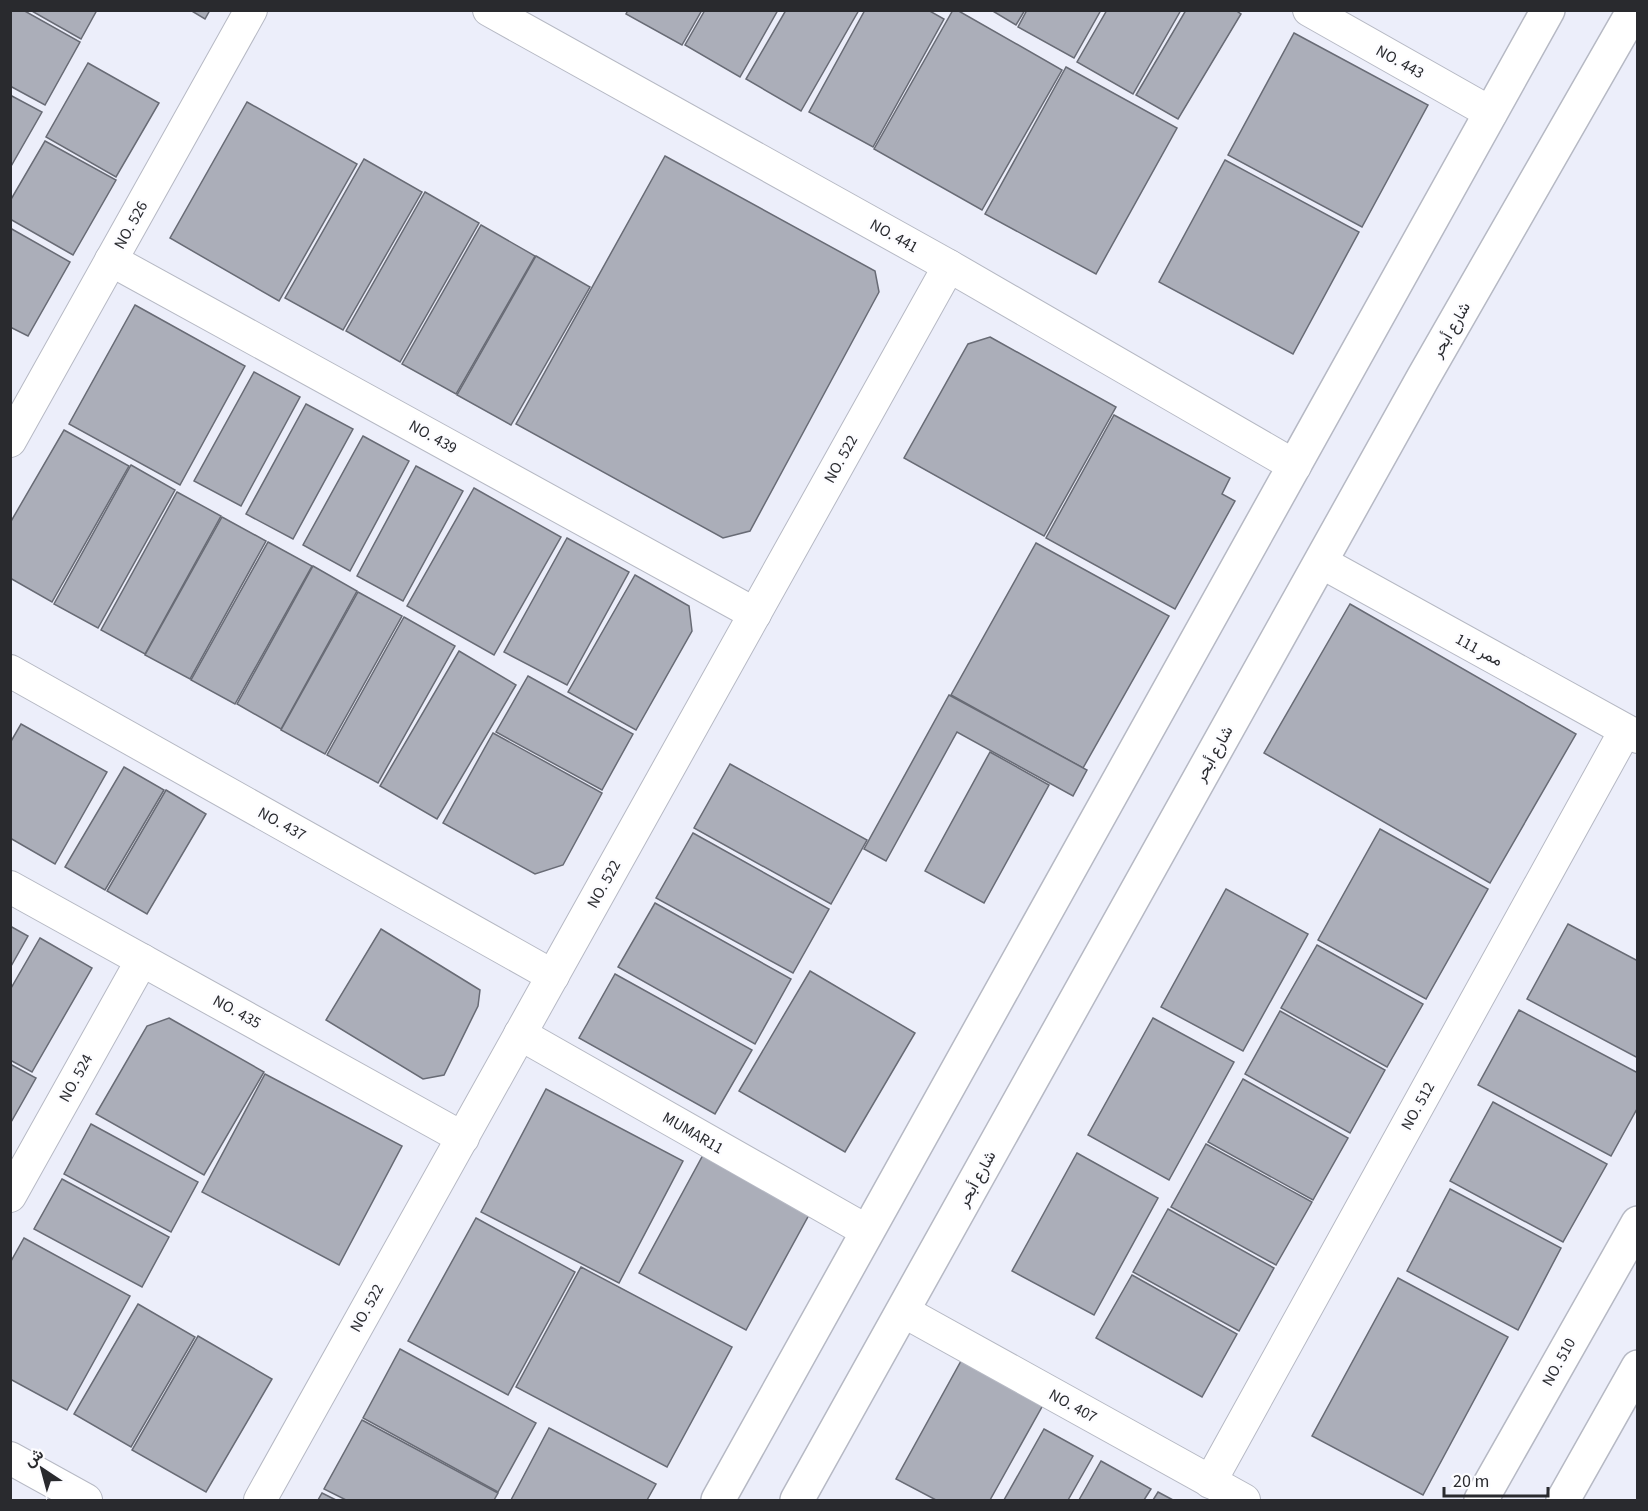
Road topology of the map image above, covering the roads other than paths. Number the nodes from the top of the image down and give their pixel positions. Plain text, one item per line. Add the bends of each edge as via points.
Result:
1 (251, 10) edge
2 (489, 10) edge
3 (1309, 10) edge
4 (1548, 10) edge
5 (1634, 10) edge
6 (1491, 113) junction
7 (111, 260) junction
8 (949, 266) junction
9 (19, 407) edge
10 (10, 441) edge
11 (1295, 466) junction
12 (1321, 562) junction
13 (754, 615) junction
14 (10, 671) edge
15 (1631, 734) edge
16 (10, 887) edge
17 (142, 960) junction
18 (553, 976) junction
19 (520, 1034) junction
20 (463, 1138) junction
21 (10, 1196) edge
22 (1638, 1223) edge
23 (867, 1231) junction
24 (903, 1311) junction
25 (1638, 1367) edge
26 (10, 1458) edge
27 (1210, 1482) junction
28 (86, 1500) edge
29 (260, 1500) edge
30 (718, 1500) edge
31 (796, 1500) edge
32 (1244, 1500) edge
33 (1481, 1500) edge
34 (1563, 1500) edge

1 - 7 street, NO. 526
2 - 8 street, NO. 441
3 - 6 street, NO. 443
4 - 6 street
5 - 12 street, شارع أبحر
6 - 11 street
7 - 9 street, NO. 526
7 - 13 street, NO. 439
8 - 11 street, NO. 441
8 - 13 street, NO. 522
9 - 10 street, NO. 526
11 - 23 street
12 - 15 street, ممر 111
12 - 24 street, شارع أبحر
13 - 18 street, NO. 522
14 - 18 street, NO. 437
15 - 27 street, NO. 512
16 - 17 street, NO. 435
17 - 20 street, NO. 435
17 - 21 street, NO. 524
18 - 19 street, NO. 522
19 - 20 street, NO. 522
19 - 23 street, MUMAR11
20 - 29 street, NO. 522
22 - 33 street, NO. 510
23 - 30 street
24 - 27 street, NO. 407
24 - 31 street, شارع أبحر
25 - 34 street
26 - 28 street
27 - 32 street, NO. 407

